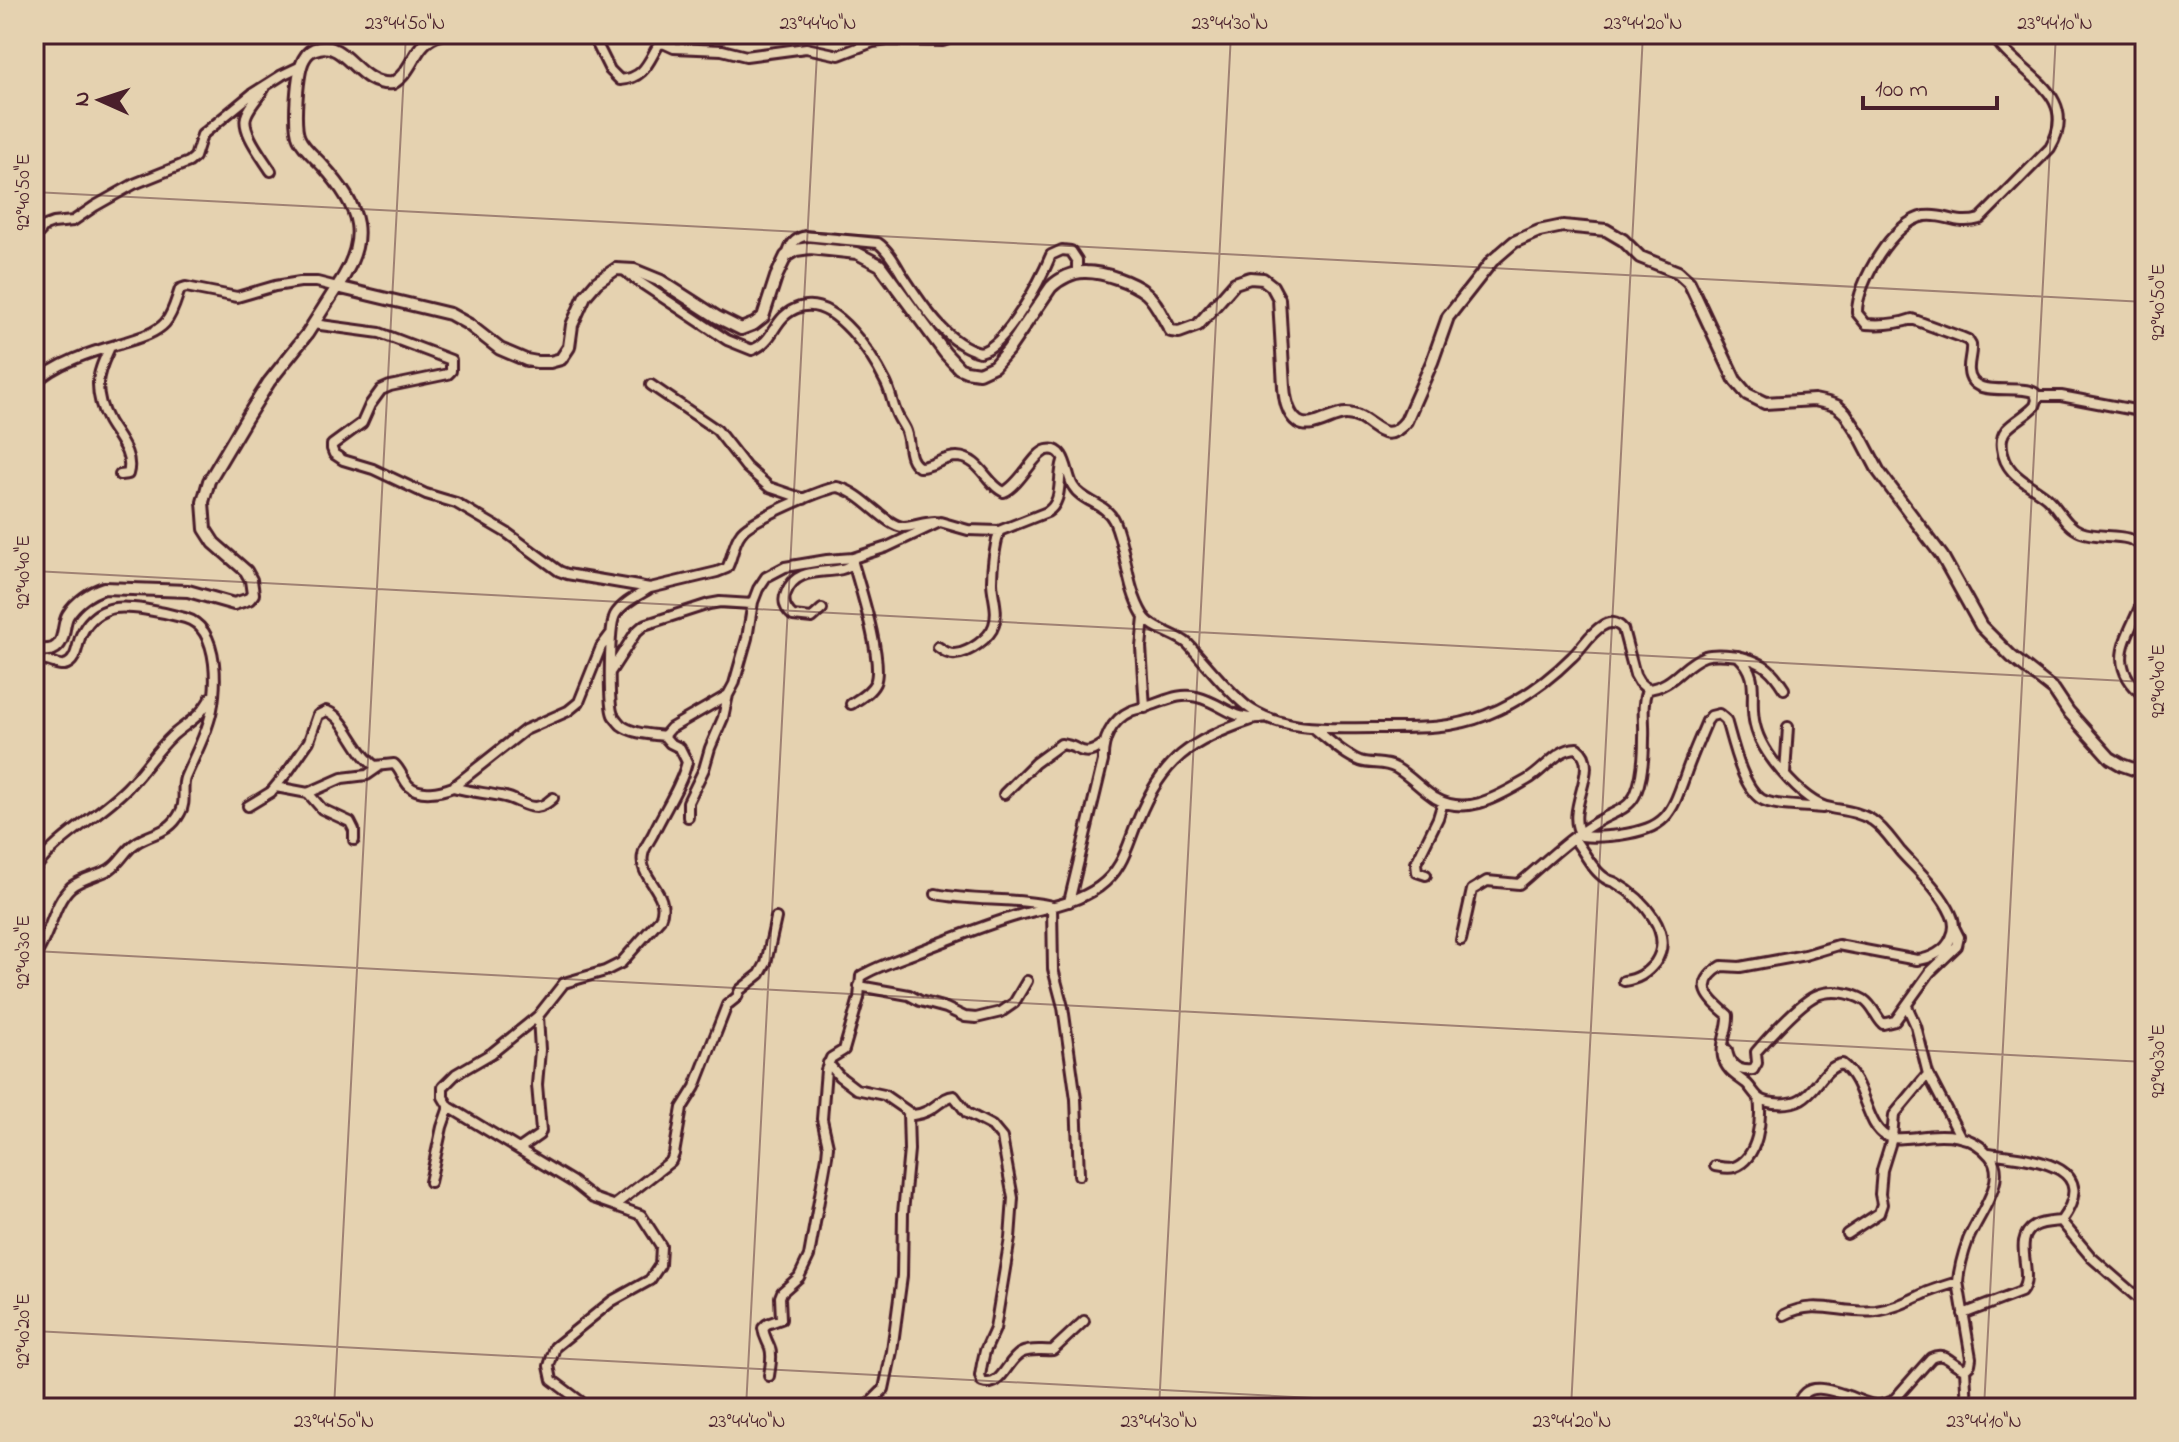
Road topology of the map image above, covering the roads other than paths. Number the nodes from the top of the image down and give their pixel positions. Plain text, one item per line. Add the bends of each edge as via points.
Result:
1 (441, 34) edge
2 (592, 34) edge
3 (963, 34) edge
4 (1993, 34) edge
5 (301, 66) junction
6 (265, 86) junction
7 (271, 171) dead end
8 (34, 238) edge
9 (786, 256) junction
10 (622, 268) junction
11 (1077, 273) junction
12 (337, 287) junction
13 (313, 324) junction
14 (110, 347) junction
15 (34, 384) edge
16 (651, 385) dead end
17 (2037, 396) junction
18 (2145, 412) edge
19 (1064, 460) junction
20 (120, 475) dead end
21 (804, 499) junction
22 (940, 522) junction
23 (999, 531) junction
24 (2145, 550) edge
25 (853, 561) junction
26 (650, 588) junction
27 (2145, 593) edge
28 (752, 604) junction
29 (822, 609) dead end
30 (1144, 617) junction
31 (610, 635) junction
32 (938, 647) dead end
33 (34, 650) edge
34 (49, 656) junction
35 (1738, 656) junction
36 (34, 663) edge
37 (611, 671) junction
38 (1647, 689) junction
39 (1784, 689) dead end
40 (213, 693) junction
41 (728, 695) junction
42 (2145, 697) edge
43 (851, 704) dead end
44 (1145, 708) junction
45 (1266, 717) junction
46 (1251, 720) junction
47 (1788, 727) dead end
48 (1314, 728) junction
49 (664, 736) junction
50 (1102, 745) junction
51 (380, 766) junction
52 (2145, 773) edge
53 (1785, 775) junction
54 (276, 787) junction
55 (453, 787) junction
56 (308, 793) junction
57 (1004, 794) dead end
58 (553, 798) dead end
59 (1443, 802) junction
60 (248, 806) dead end
61 (1827, 808) junction
62 (688, 817) dead end
63 (1577, 837) junction
64 (354, 840) dead end
65 (34, 870) edge
66 (1426, 875) dead end
67 (936, 894) dead end
68 (1069, 902) junction
69 (1052, 906) junction
70 (776, 918) dead end
71 (1954, 927) junction
72 (1461, 940) dead end
73 (34, 957) edge
74 (1027, 981) dead end
75 (1624, 981) dead end
76 (859, 986) junction
77 (1907, 1006) junction
78 (538, 1016) junction
79 (1726, 1037) junction
80 (828, 1063) junction
81 (1928, 1074) junction
82 (1759, 1098) junction
83 (449, 1107) junction
84 (908, 1112) junction
85 (1960, 1136) junction
86 (1892, 1138) junction
87 (519, 1149) junction
88 (1987, 1153) junction
89 (1715, 1166) dead end
90 (1079, 1175) dead end
91 (430, 1182) dead end
92 (615, 1205) junction
93 (2061, 1221) junction
94 (1847, 1234) dead end
95 (1958, 1282) junction
96 (2145, 1304) edge
97 (1963, 1314) junction
98 (1784, 1315) dead end
99 (1084, 1321) dead end
100 (1965, 1369) junction
101 (769, 1376) dead end
102 (585, 1408) edge
103 (865, 1408) edge
104 (1798, 1408) edge
105 (1967, 1408) edge

1 - 5 street via 421,45 393,83 371,80 329,47 308,53
2 - 3 street via 610,70 625,81 646,69 663,43 746,56 806,48 839,55 873,42 943,41
4 - 17 street via 2054,101 2057,136 1980,219 1930,215 1905,227 1877,256 1857,313 1866,324 1912,319 1968,340 1970,378 1976,384 1993,390 2024,389
5 - 6 street
5 - 12 street via 297,132 343,191 358,222 352,262
6 - 7 street via 244,122
6 - 8 street via 202,135 189,162 134,184 73,221 45,226
9 - 10 street via 763,317 741,329 661,281
9 - 11 street via 819,248 875,261 945,353 959,368 973,373 994,366 1051,287
9 - 11 street via 791,244 805,236 878,243 927,313 953,338 980,352 1015,320 1051,255 1071,251
10 - 12 street via 589,290 569,347 561,359 550,362 505,351 450,314
10 - 19 street via 727,340 752,350 796,308 819,307 838,317 884,378 919,467 946,458 969,459 1004,492 1042,452 1057,451
11 - 52 street via 1111,277 1138,288 1151,298 1171,331 1179,332 1198,325 1235,283 1263,279 1279,299 1284,387 1292,416 1303,424 1353,415 1389,433 1406,421 1448,317 1505,248 1527,235 1563,226 1615,234 1640,257 1689,282 1735,380 1747,394 1765,403 1814,400 1845,413 1884,479 1942,556 1981,626 2054,690 2110,758
12 - 13 street
12 - 14 street via 300,282 237,297 186,287 157,330
13 - 26 street via 380,333 451,360 448,374 381,390 358,428 332,445 337,456 456,503 559,571
13 - 34 street via 247,417 209,481 203,502 205,529 246,571 253,594 234,604 188,591 94,591 67,616
14 - 15 street via 61,366
14 - 20 street via 98,387 130,462 128,474
16 - 21 street via 717,430 769,487
17 - 18 street
17 - 24 street via 2035,406 2004,432 2003,458 2011,472 2080,532 2131,539
19 - 23 street via 1053,508
19 - 30 street via 1073,486 1114,521
21 - 22 street via 843,488 901,527
21 - 26 street via 742,531 727,568
22 - 23 street
22 - 25 street
23 - 32 street via 991,632 956,654
25 - 28 street via 775,570
25 - 29 street via 845,569 803,575 786,592 785,603 793,616 812,618
25 - 43 street via 868,616 876,678
26 - 31 street via 615,615
27 - 42 street via 2127,632 2122,660 2130,684
28 - 37 street via 709,604 644,625
28 - 41 street
30 - 44 street
30 - 45 street via 1179,637 1244,704
31 - 37 street
31 - 55 street via 579,702 525,730
33 - 34 street
34 - 36 street
34 - 40 street via 68,664 90,621 108,609 178,617 196,623 210,642
35 - 38 street via 1702,657 1666,684
35 - 39 street via 1767,667
35 - 53 street via 1753,677 1758,736
37 - 49 street via 613,715 620,724
38 - 48 street via 1635,675 1623,629 1612,623 1598,629 1545,682 1478,719 1430,727
38 - 63 street via 1636,793
40 - 65 street via 199,715 170,738 128,787 71,831
40 - 73 street via 208,726 184,780 180,814 167,828 135,843 113,867 68,890
41 - 49 street
41 - 62 street via 688,802
44 - 46 street via 1187,696
44 - 50 street via 1119,719
45 - 46 street
45 - 48 street
46 - 68 street via 1214,733 1175,759 1145,806 1122,863 1100,886
47 - 53 street
48 - 59 street via 1357,760 1393,766
49 - 78 street via 680,748 687,762 643,854 662,900 662,915 621,963 564,983
50 - 57 street via 1087,753 1061,744
50 - 68 street via 1103,761
51 - 54 street via 366,759 335,714 321,712 305,749
51 - 55 street via 394,764 419,791
51 - 56 street
53 - 61 street
54 - 56 street
54 - 60 street
55 - 58 street via 533,807
56 - 64 street via 322,809 350,822
59 - 63 street via 1471,805 1493,799 1533,777 1561,751 1577,748 1587,764 1578,799
59 - 66 street via 1416,863 1417,872
61 - 63 street via 1760,798 1748,783 1726,720 1715,714 1707,721 1665,818 1628,834
61 - 71 street via 1855,812 1880,826 1941,899
63 - 72 street via 1519,884 1487,881 1472,890
63 - 75 street via 1603,878 1647,908 1663,941 1649,971
67 - 69 street
68 - 69 street
69 - 76 street via 974,929 865,973
69 - 90 street via 1053,969 1076,1099
70 - 92 street via 766,963 727,1005 682,1108 671,1161
71 - 77 street via 1957,946 1930,972
71 - 79 street via 1948,944 1923,959 1838,945 1740,967 1722,966 1709,977 1705,990 1728,1015
74 - 76 street via 1014,1003 976,1018 909,995
76 - 80 street via 844,1050
77 - 79 street via 1895,1021 1883,1024 1864,1000 1844,993 1817,995 1756,1052 1753,1070 1731,1063
77 - 81 street
78 - 83 street via 447,1082 442,1093
78 - 87 street via 541,1131
79 - 82 street via 1726,1067
80 - 84 street via 856,1089 884,1095
80 - 101 street via 822,1119 828,1146 812,1245 799,1277 782,1292 781,1319 763,1328 771,1354
81 - 85 street
81 - 86 street via 1894,1115
82 - 86 street via 1799,1100 1842,1064 1880,1131
82 - 89 street via 1760,1120 1751,1151 1733,1167
83 - 87 street
83 - 91 street
84 - 99 street via 924,1114 954,1096 967,1113 998,1131 1005,1145 1013,1198 1010,1238 982,1382 994,1383 1018,1354 1053,1350
84 - 103 street via 896,1321 884,1389
85 - 86 street
85 - 88 street
86 - 94 street via 1882,1170 1879,1213
87 - 92 street via 593,1198
88 - 93 street via 2047,1163 2067,1173 2073,1199
88 - 95 street via 1996,1169 1994,1188 1968,1239
92 - 102 street via 641,1215 662,1255 650,1280 612,1301 555,1347 549,1366 552,1380
93 - 96 street via 2091,1257
93 - 97 street via 2040,1224 2027,1233 2027,1277 2021,1292
95 - 97 street
95 - 98 street via 1889,1309 1816,1306
97 - 100 street via 1971,1358
100 - 104 street via 1937,1355 1884,1405 1817,1388 1803,1394
100 - 105 street

